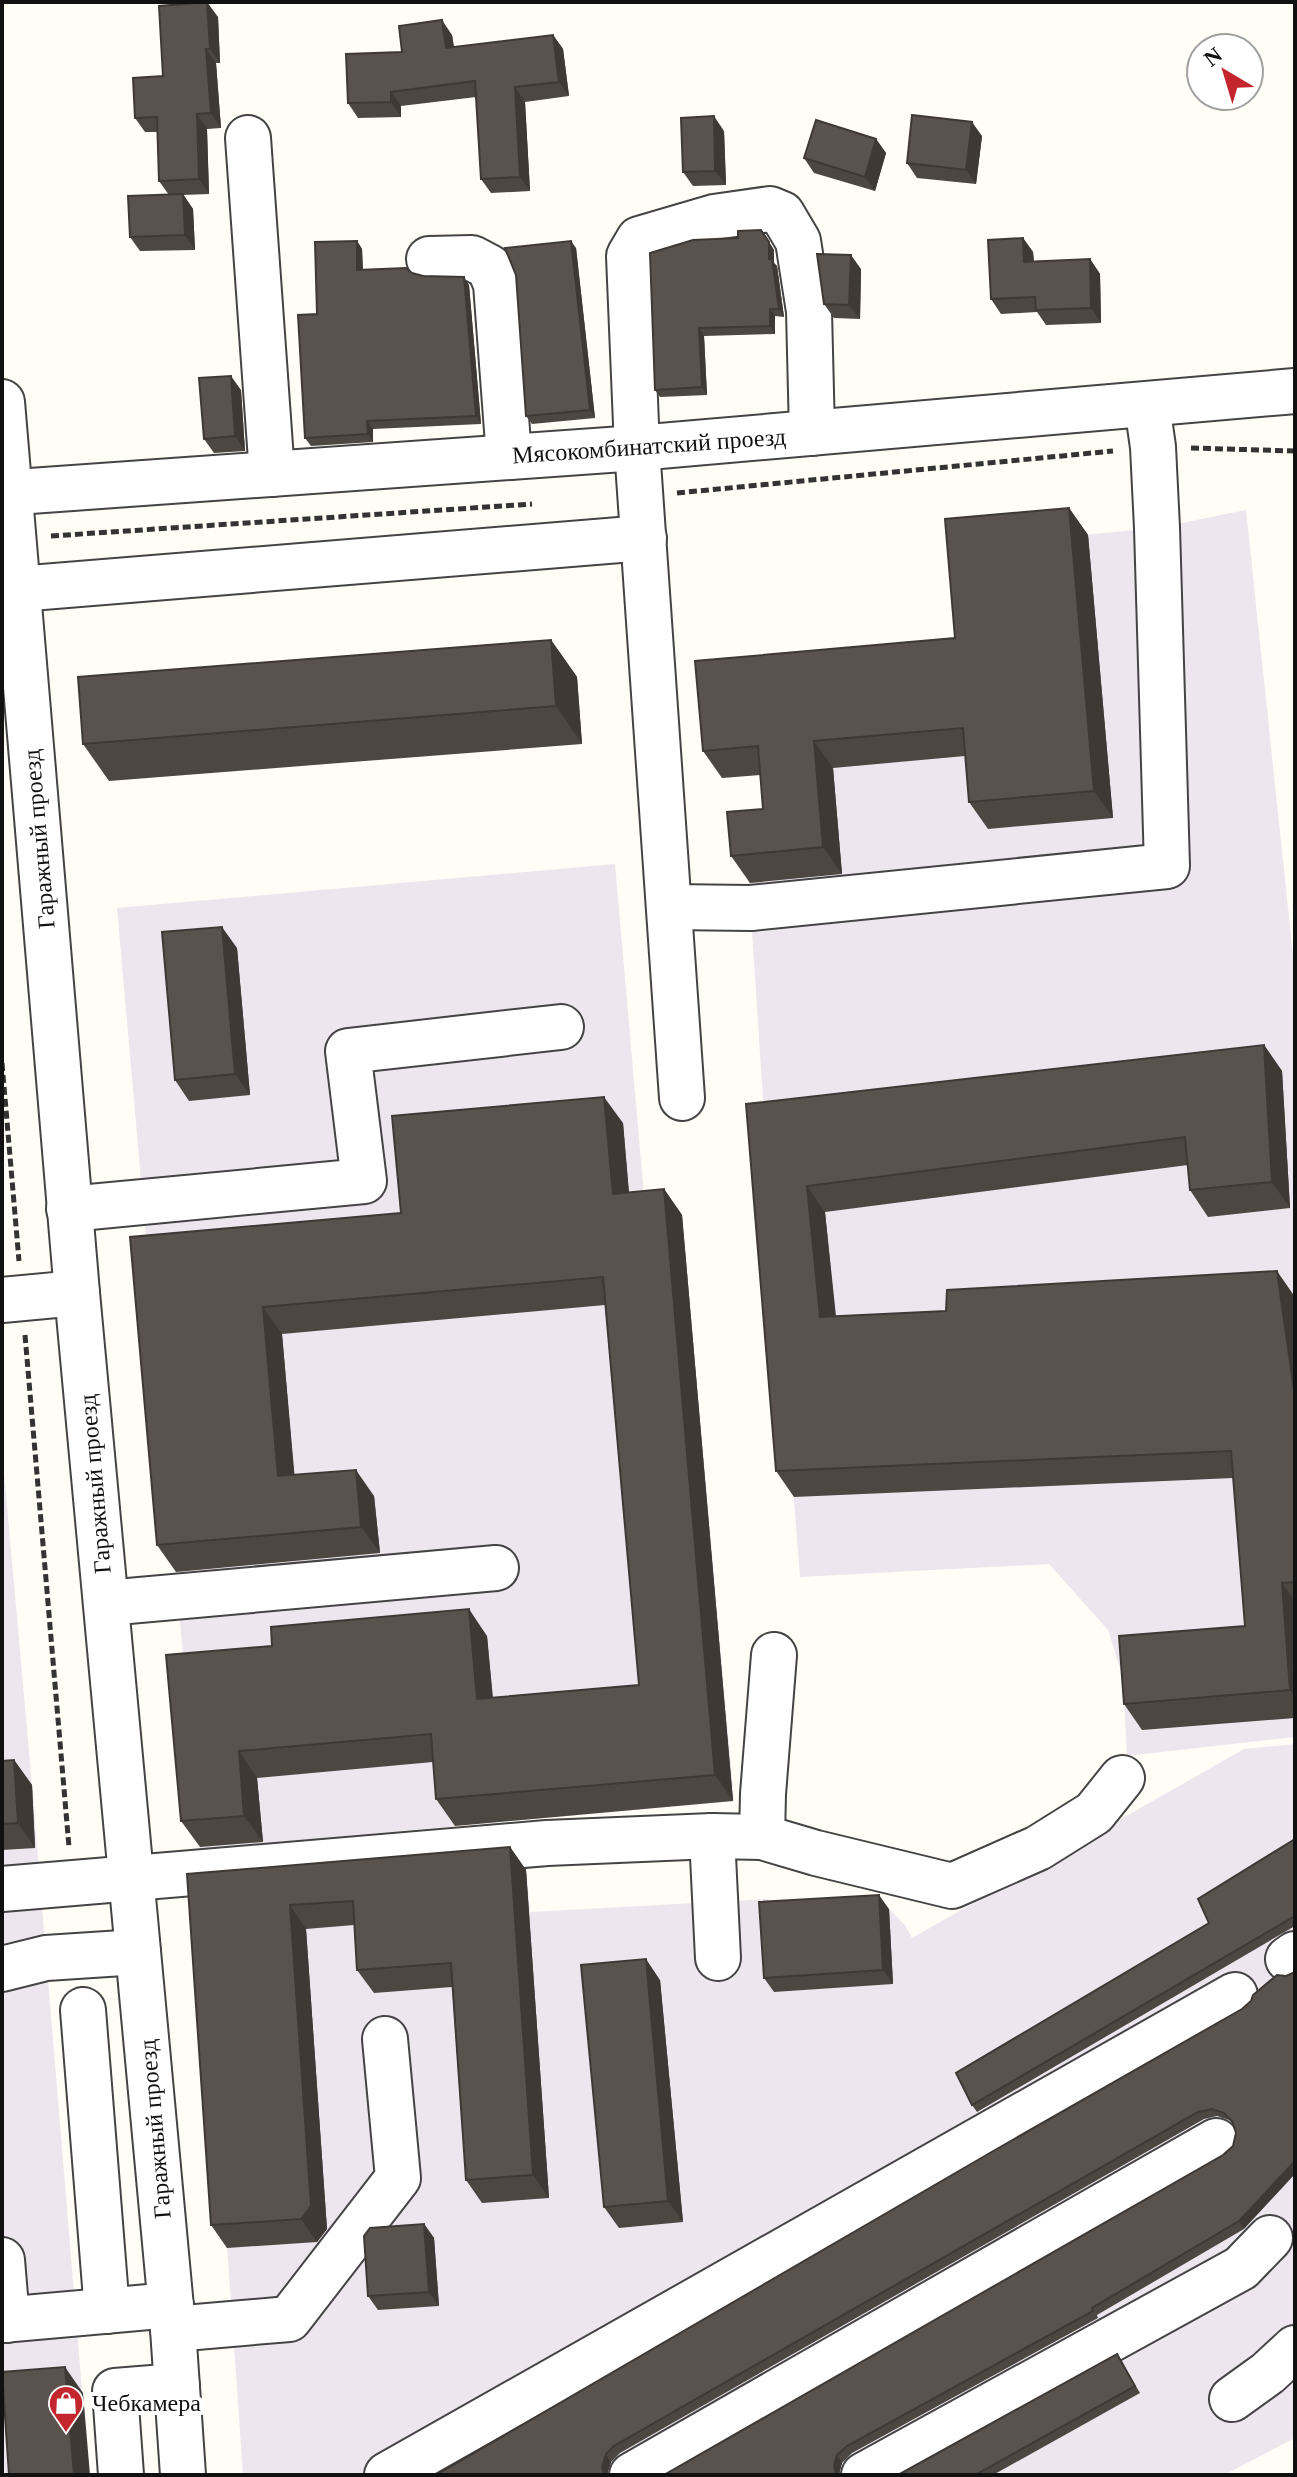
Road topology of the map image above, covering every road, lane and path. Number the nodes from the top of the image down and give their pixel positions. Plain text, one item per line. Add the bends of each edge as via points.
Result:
1 (248, 138) dead end
2 (429, 259) dead end
3 (1295, 391) edge
4 (2, 402) edge
5 (1147, 405) junction
6 (812, 433) junction
7 (637, 448) junction
8 (509, 457) junction
9 (272, 474) junction
10 (6, 493) edge
11 (644, 538) junction
12 (18, 589) junction
13 (669, 907) junction
14 (561, 1027) dead end
15 (2, 1063) edge
16 (682, 1098) dead end
17 (69, 1209) junction
18 (77, 1293) junction
19 (12, 1299) edge
20 (496, 1568) dead end
21 (106, 1603) junction
22 (774, 1655) dead end
23 (1122, 1778) dead end
24 (712, 1836) junction
25 (762, 1837) junction
26 (132, 1879) junction
27 (72, 1884) junction
28 (2, 1889) edge
29 (138, 1952) junction
30 (718, 1958) dead end
31 (2, 1969) edge
32 (1235, 1995) dead end
33 (83, 2010) dead end
34 (385, 2039) dead end
35 (1216, 2141) dead end
36 (1270, 2238) dead end
37 (2, 2260) edge
38 (107, 2311) junction
39 (172, 2317) junction
40 (4, 2320) edge
41 (1295, 2348) edge
42 (177, 2386) junction
43 (1232, 2399) dead end
44 (121, 2475) edge
45 (183, 2475) edge
46 (387, 2475) edge
47 (632, 2475) edge
48 (864, 2475) edge

1 - 9 street
2 - 8 street via 472,258 489,267 496,284
3 - 5 street, Мясокомбинатский проезд
4 - 10 street, Гаражный проезд
5 - 6 street, Мясокомбинатский проезд
5 - 13 street via 1157,528 1167,866 751,908
6 - 7 street, Мясокомбинатский проезд
6 - 7 street via 809,311 798,241 782,214 770,209 714,217 639,239 629,256
7 - 8 street, Мясокомбинатский проезд
7 - 11 street
8 - 9 street, Мясокомбинатский проезд
9 - 10 street, Мясокомбинатский проезд
10 - 12 street, Гаражный проезд
11 - 12 street
11 - 13 street
12 - 17 street, Гаражный проезд
13 - 16 street
14 - 17 street via 348,1051 364,1181
15 - 19 path
17 - 18 street, Гаражный проезд
18 - 19 street
18 - 21 street, Гаражный проезд
19 - 27 path
20 - 21 street
21 - 26 street, Гаражный проезд
22 - 25 street
23 - 25 street via 1094,1813 1038,1848 952,1886
24 - 25 street
24 - 26 street via 547,1843
24 - 30 street
26 - 27 street
26 - 29 street, Гаражный проезд
27 - 28 street
29 - 31 street via 46,1958
29 - 39 street, Гаражный проезд
32 - 46 street
33 - 38 street
34 - 39 street via 398,2178 289,2319
35 - 47 street
36 - 48 street via 1241,2268
37 - 40 street
38 - 39 street
38 - 40 street
39 - 42 street, Гаражный проезд
41 - 43 street
42 - 44 street via 115,2391
42 - 45 street, Гаражный проезд

